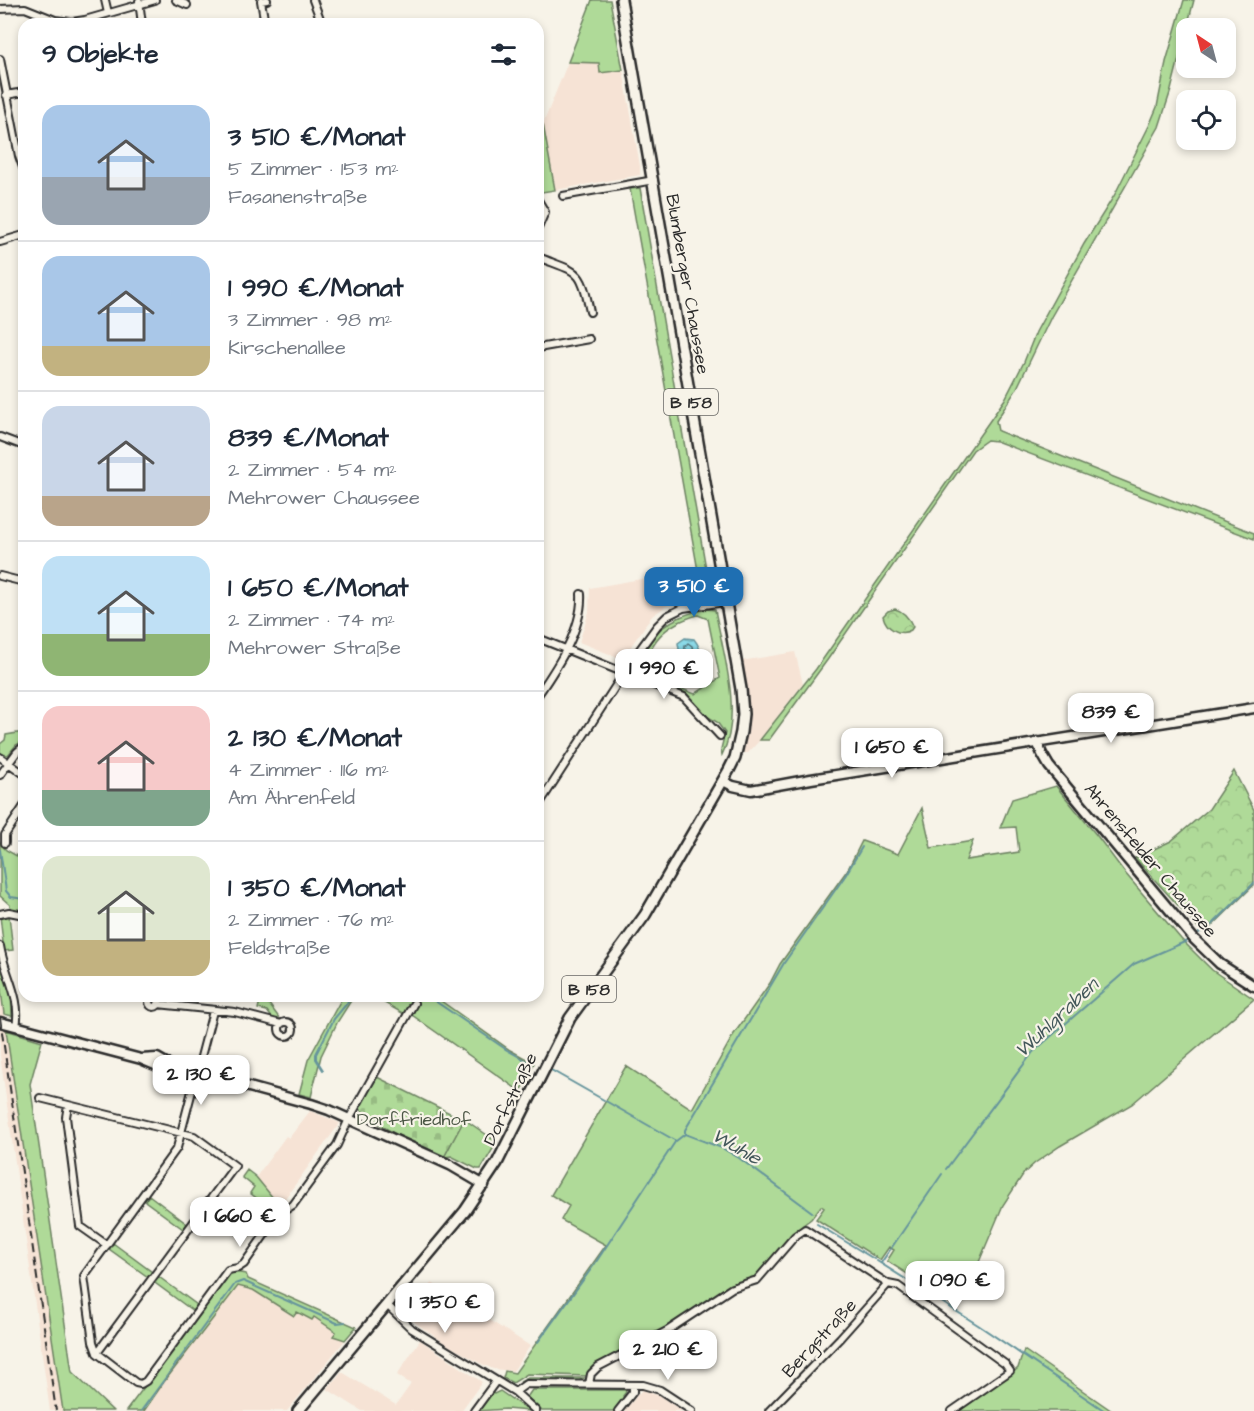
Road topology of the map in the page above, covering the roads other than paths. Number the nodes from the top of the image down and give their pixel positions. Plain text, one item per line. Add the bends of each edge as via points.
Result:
1 (28, 0) edge
2 (105, 0) edge
3 (155, 0) edge
4 (176, 0) edge
5 (267, 0) edge
6 (313, 0) edge
7 (621, 0) edge
8 (139, 2) edge
9 (186, 5) dead end
10 (24, 8) junction
11 (0, 9) edge
12 (108, 13) junction
13 (50, 18) edge
14 (92, 18) edge
15 (141, 18) edge
16 (264, 18) edge
17 (320, 18) edge
18 (0, 59) edge
19 (18, 93) edge
20 (6, 95) junction
21 (18, 145) edge
22 (654, 180) junction
23 (563, 196) dead end
24 (18, 237) edge
25 (0, 242) edge
26 (544, 259) edge
27 (590, 312) dead end
28 (589, 339) dead end
29 (544, 347) edge
30 (0, 437) edge
31 (18, 444) edge
32 (0, 576) edge
33 (18, 580) edge
34 (581, 594) dead end
35 (725, 602) junction
36 (544, 640) edge
37 (567, 649) junction
38 (625, 672) junction
39 (544, 685) edge
40 (1254, 708) edge
41 (720, 736) dead end
42 (1037, 742) junction
43 (18, 753) edge
44 (0, 757) edge
45 (8, 764) junction
46 (18, 770) edge
47 (0, 775) edge
48 (723, 781) junction
49 (544, 797) edge
50 (18, 815) edge
51 (5, 843) dead end
52 (0, 914) edge
53 (18, 914) edge
54 (0, 946) edge
55 (1254, 986) edge
56 (158, 1004) dead end
57 (414, 1004) dead end
58 (213, 1011) junction
59 (0, 1022) edge
60 (281, 1024) dead end
61 (15, 1026) junction
62 (198, 1073) junction
63 (40, 1098) dead end
64 (68, 1105) junction
65 (349, 1119) junction
66 (181, 1133) junction
67 (484, 1185) junction
68 (106, 1245) junction
69 (888, 1284) junction
70 (386, 1304) junction
71 (97, 1353) junction
72 (495, 1380) junction
73 (590, 1384) junction
74 (633, 1385) junction
75 (515, 1392) junction
76 (298, 1411) edge
77 (474, 1411) edge
78 (536, 1411) edge
79 (618, 1411) edge
80 (692, 1411) edge
81 (770, 1411) edge
82 (952, 1411) edge

1 - 10 street
2 - 12 street
3 - 8 street
4 - 9 street
5 - 16 street via 261,1
6 - 17 street
7 - 22 main road, Blumberger Chaussee / B 158
8 - 12 street
8 - 15 street
10 - 11 street
10 - 13 street
12 - 14 street
18 - 20 street
19 - 20 street
20 - 21 street
22 - 23 street, Blumberger Chaussee
22 - 35 main road, Blumberger Chaussee / B 158
24 - 25 street
26 - 27 street via 581,278
28 - 29 street
30 - 31 street
32 - 33 street
34 - 37 street
35 - 38 street via 682,608 667,616
35 - 48 main road, Blumberger Chaussee / B 158 via 743,714 735,758
36 - 37 street
37 - 38 street
37 - 39 street
38 - 41 street via 684,697
38 - 49 street
40 - 42 main road
42 - 48 main road via 751,790
42 - 55 main road, Ahrensfelder Chaussee via 1049,766 1194,939 1220,964
43 - 45 street
44 - 45 street
45 - 46 street
45 - 47 street
48 - 67 main road, Dorfstraße / B 158 via 637,927 570,1017
50 - 51 street via 5,835
52 - 53 street
54 - 61 street via 14,989
56 - 58 street
57 - 65 street
58 - 60 street via 238,1012
58 - 62 street
59 - 61 main road
61 - 62 main road via 150,1064
62 - 65 main road via 297,1099
62 - 66 street
63 - 64 street
64 - 66 street
64 - 68 street via 66,1118 80,1226
65 - 67 main road via 450,1165
65 - 71 street via 337,1144 293,1205 282,1212 244,1264 228,1270 146,1381 136,1383
66 - 68 street via 177,1148
66 - 71 street via 194,1136 235,1166
67 - 70 main road, Dorfstraße / B 158
68 - 71 street via 84,1276
69 - 73 street via 808,1230 802,1230 757,1280 732,1288 667,1331 602,1365 591,1374
69 - 81 street, Bergstraße
69 - 82 street via 898,1286 1010,1371
70 - 72 street via 412,1329
70 - 76 main road, Dorfstraße / B 158
72 - 75 street
72 - 77 street
73 - 74 street
73 - 75 street via 526,1384
74 - 79 street via 633,1392
74 - 80 street via 654,1388
75 - 78 street

